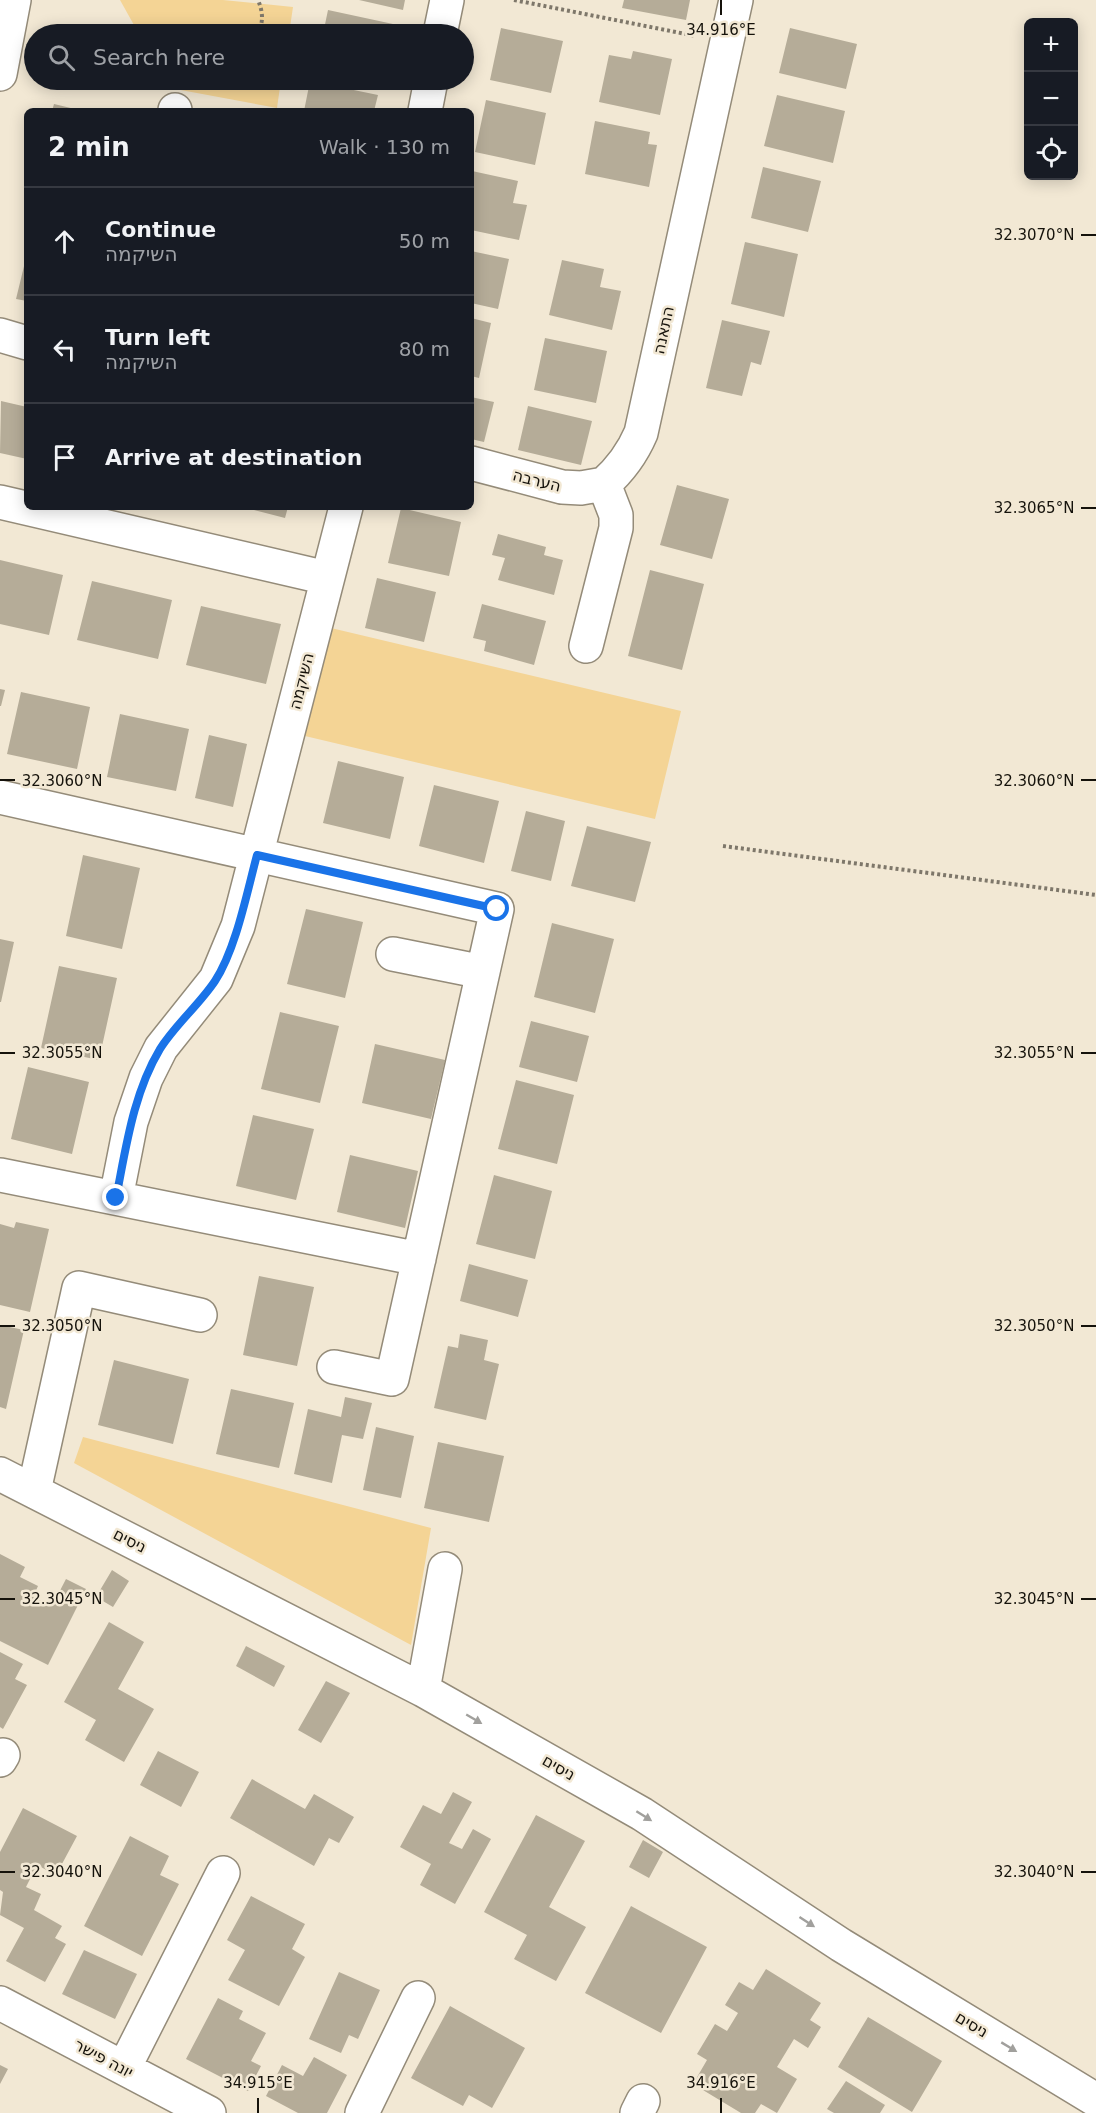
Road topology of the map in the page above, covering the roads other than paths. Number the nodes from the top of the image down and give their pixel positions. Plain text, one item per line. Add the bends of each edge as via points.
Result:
1 (14, 0) edge
2 (447, 0) edge
3 (736, 0) edge
4 (442, 24) edge
5 (0, 74) edge
6 (429, 90) edge
7 (426, 108) edge
8 (0, 335) edge
9 (24, 341) edge
10 (474, 463) edge
11 (604, 484) junction
12 (0, 502) edge
13 (24, 508) edge
14 (34, 510) edge
15 (345, 510) edge
16 (327, 578) junction
17 (586, 646) dead end
18 (0, 797) edge
19 (257, 855) junction
20 (393, 954) dead end
21 (480, 983) junction
22 (0, 1176) edge
23 (116, 1198) junction
24 (419, 1259) junction
25 (200, 1315) dead end
26 (333, 1367) dead end
27 (0, 1474) edge
28 (34, 1491) junction
29 (445, 1569) dead end
30 (423, 1690) junction
31 (223, 1873) dead end
32 (418, 1998) dead end
33 (0, 2002) edge
34 (124, 2068) junction
35 (1096, 2100) edge
36 (209, 2113) edge
37 (362, 2113) edge

1 - 5 street
2 - 4 street
3 - 11 street, התאנה via 641,433 634,451
6 - 7 street
8 - 9 street
10 - 11 street, הערבה via 561,487
11 - 17 street via 616,515 616,528
12 - 13 street
14 - 16 street
15 - 16 street, השיקמה
16 - 19 street, השיקמה
18 - 19 street
19 - 21 street via 497,909
19 - 23 street, השיקמה via 238,926 216,979 161,1048 146,1078 130,1122
20 - 21 street
21 - 24 street
22 - 23 street
23 - 24 street
24 - 26 street via 392,1379
25 - 28 street via 79,1288
27 - 28 street, ניסים
28 - 30 street, ניסים
29 - 30 street
30 -> 35 street, ניסים via 642,1814 841,1945
31 - 34 street
32 - 37 street
33 - 34 street, יונה פישר
34 - 36 street, יונה פישר

